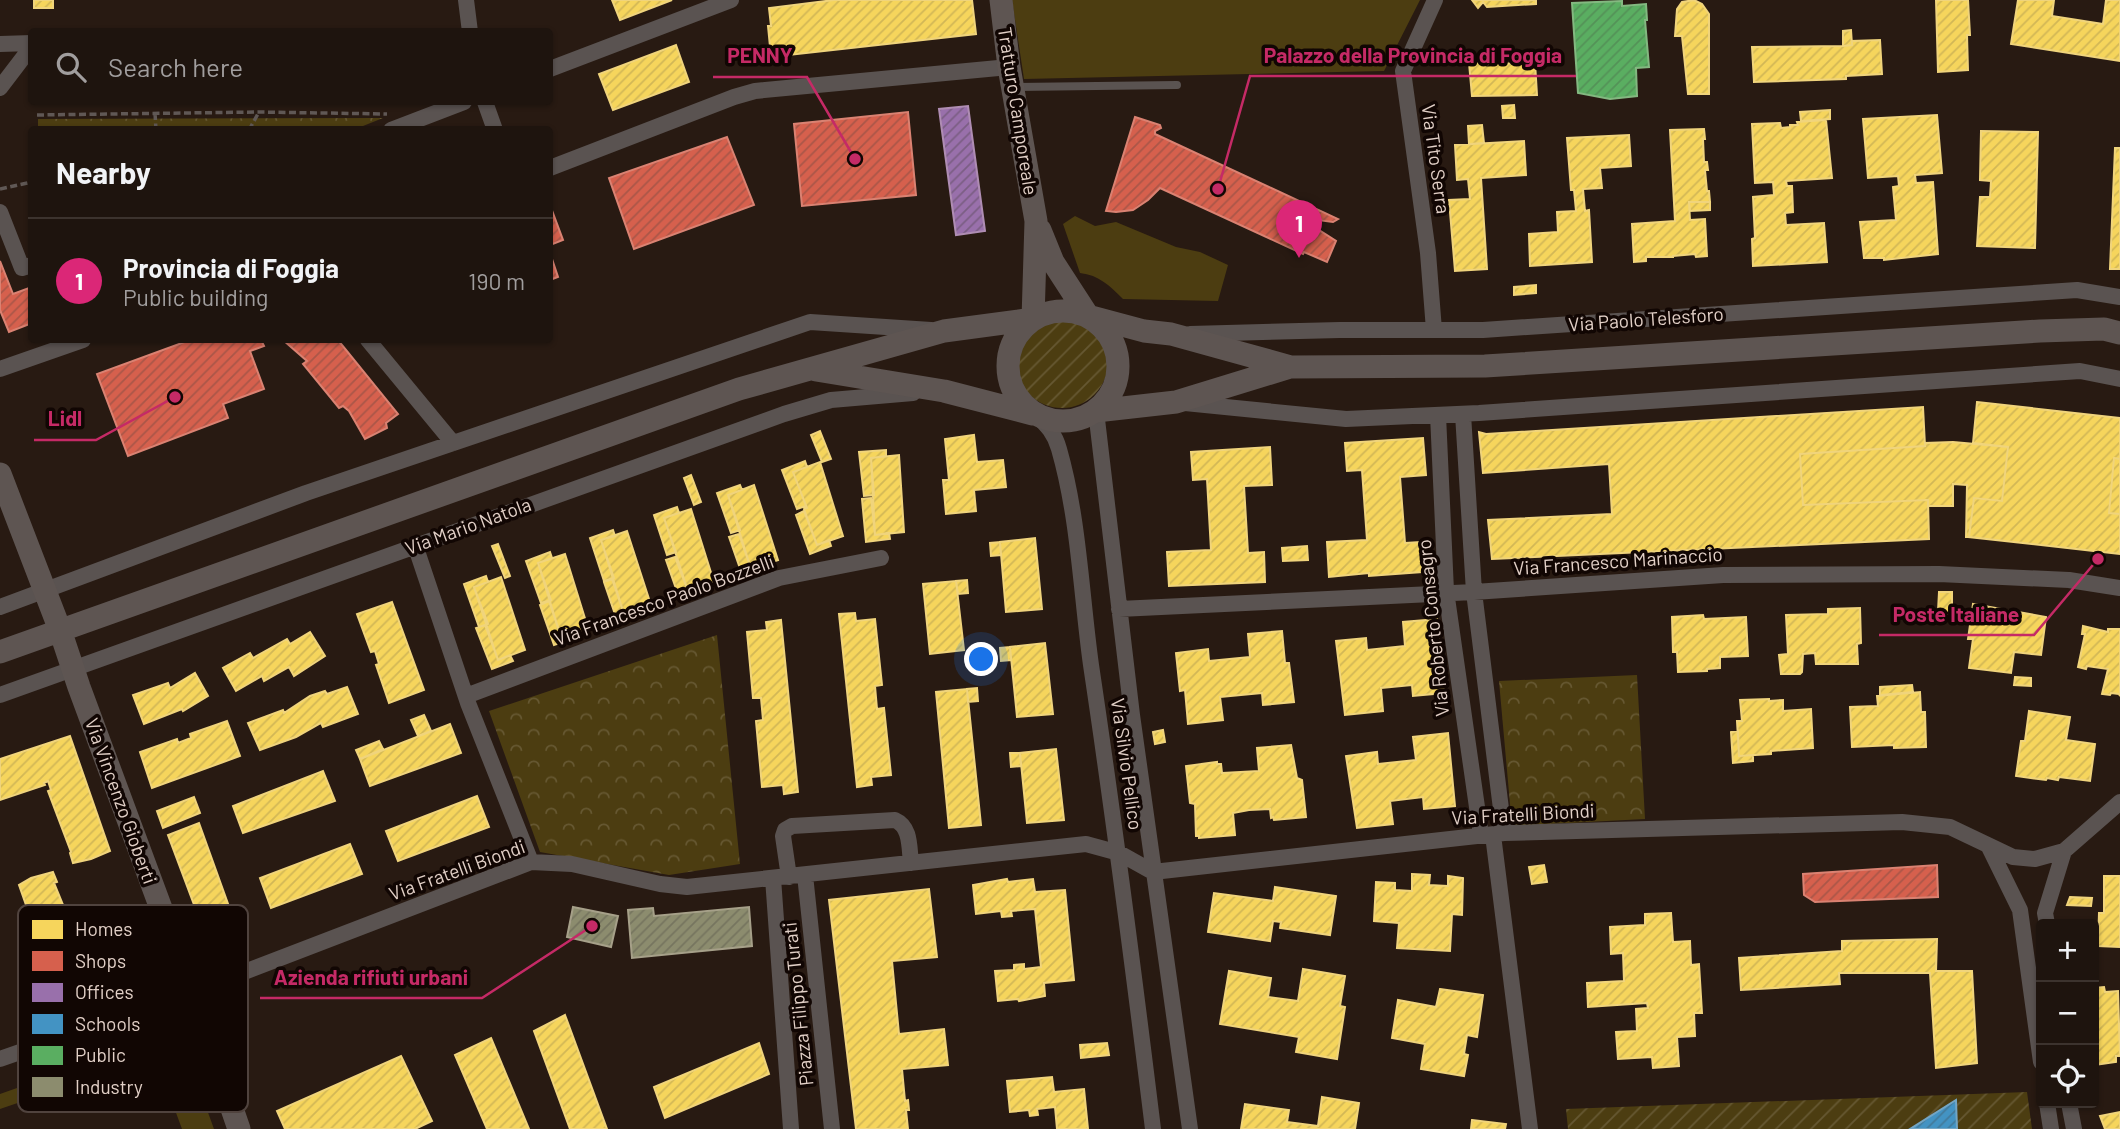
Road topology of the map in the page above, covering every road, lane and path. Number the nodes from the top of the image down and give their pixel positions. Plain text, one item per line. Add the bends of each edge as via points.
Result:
1 (466, 0) edge
2 (731, 0) edge
3 (1001, 0) edge
4 (1435, 0) edge
5 (470, 28) edge
6 (0, 44) edge
7 (28, 45) edge
8 (28, 50) edge
9 (553, 68) edge
10 (1011, 77) junction
11 (1177, 85) dead end
12 (0, 88) edge
13 (454, 105) edge
14 (486, 105) edge
15 (258, 112) junction
16 (155, 113) junction
17 (37, 115) dead end
18 (390, 125) edge
19 (156, 126) edge
20 (251, 126) edge
21 (494, 126) edge
22 (553, 167) edge
23 (28, 183) edge
24 (0, 188) edge
25 (0, 212) edge
26 (1036, 221) junction
27 (28, 266) edge
28 (2120, 297) edge
29 (1088, 316) junction
30 (1033, 319) junction
31 (1434, 330) junction
32 (944, 331) junction
33 (2120, 332) edge
34 (1171, 334) junction
35 (74, 343) edge
36 (370, 343) edge
37 (1291, 367) junction
38 (0, 369) edge
39 (810, 369) junction
40 (2120, 379) edge
41 (944, 391) junction
42 (1176, 402) junction
43 (1096, 411) junction
44 (1463, 414) junction
45 (1036, 415) junction
46 (1438, 415) junction
47 (453, 443) junction
48 (0, 474) edge
49 (415, 545) junction
50 (881, 558) dead end
51 (2120, 587) edge
52 (45, 591) junction
53 (1446, 591) junction
54 (1474, 592) junction
55 (0, 607) edge
56 (1119, 609) junction
57 (60, 630) junction
58 (0, 652) edge
59 (72, 669) junction
60 (0, 695) edge
61 (466, 696) junction
62 (2120, 802) edge
63 (1492, 834) junction
64 (1988, 845) junction
65 (2064, 851) junction
66 (1119, 853) junction
67 (531, 862) junction
68 (911, 863) junction
69 (1153, 872) junction
70 (789, 877) junction
71 (160, 905) edge
72 (2020, 910) junction
73 (2046, 918) edge
74 (248, 971) edge
75 (2039, 1045) edge
76 (18, 1053) edge
77 (0, 1059) edge
78 (2048, 1108) edge
79 (2070, 1108) edge
80 (233, 1112) edge
81 (239, 1129) edge
82 (791, 1129) edge
83 (832, 1129) edge
84 (1153, 1129) edge
85 (1190, 1129) edge
86 (1530, 1129) edge
87 (2050, 1129) edge
88 (2074, 1129) edge

1 - 5 street
2 - 9 street
3 - 10 street, Tratturo Camporeale
4 - 31 street, Via Tito Serra via 1402,71
6 - 7 street
8 - 12 street
10 - 11 lane
10 - 22 street via 919,77 755,91
10 - 26 street, Tratturo Camporeale
13 - 18 street
14 - 21 street
15 - 16 path
15 - 18 path via 387,113
15 - 20 path
16 - 17 path
16 - 19 path
23 - 24 path
25 - 27 street via 22,268
26 - 29 street, Tratturo Camporeale via 1053,262
26 - 30 street, Tratturo Camporeale
28 - 31 street, Via Paolo Telesforo via 2077,290
29 - 30 street via 1060,310
29 - 34 street, Via Paolo Telesforo
29 - 43 street via 1106,331 1118,358 1115,385
30 - 32 street, Via Mario Natola
30 - 45 street via 1014,339 1008,373 1016,397
31 - 34 street, Via Paolo Telesforo
32 - 39 street, Via Mario Natola
32 - 47 street, Via Mario Natola via 810,322
33 - 37 street, Via Paolo Telesforo via 2040,331 1485,366
34 - 37 street, Via Paolo Telesforo
35 - 38 street
36 - 47 street
37 - 42 street, Via Paolo Telesforo
39 - 41 street, Via Mario Natola
39 - 57 street, Via Mario Natola via 739,389
40 - 44 street, Via Paolo Telesforo via 2080,371
41 - 45 street, Via Mario Natola
41 - 49 street, Via Mario Natola via 831,400
42 - 43 street, Via Paolo Telesforo
42 - 46 street, Via Paolo Telesforo via 1346,419
43 - 45 street via 1069,421
43 - 56 street, Via Silvio Pellico
44 - 46 street, Via Paolo Telesforo
44 - 54 street, Via Roberto Consagro
45 - 66 street, Via Silvio Pellico via 1051,429 1070,495
46 - 53 street, Via Roberto Consagro
47 - 52 street, Via Mario Natola
48 - 52 street
49 - 59 street, Via Mario Natola
49 - 61 street
50 - 61 street, Via Francesco Paolo Bozzelli via 779,578
51 - 54 street, Via Francesco Marinaccio via 1939,574 1723,575
52 - 55 street, Via Mario Natola
52 - 57 street, Via Vincenzo Gioberti
53 - 54 street, Via Francesco Marinaccio
53 - 56 street, Via Francesco Marinaccio
53 - 63 street, Via Roberto Consagro
54 - 63 street, Via Roberto Consagro
56 - 69 street, Via Silvio Pellico
57 - 58 street, Via Mario Natola
57 - 59 street, Via Vincenzo Gioberti
59 - 60 street, Via Mario Natola
59 - 71 street, Via Vincenzo Gioberti
61 - 67 street
62 - 65 street, Via Fratelli Biondi
63 - 64 street, Via Fratelli Biondi via 1902,822 1950,827
63 - 69 street, Via Fratelli Biondi
63 - 86 street, Via Roberto Consagro
64 - 65 street, Via Fratelli Biondi via 2035,859
64 - 72 street
65 - 73 street
66 - 68 street, Via Fratelli Biondi via 1086,844
66 - 69 street, Via Fratelli Biondi
66 - 84 street, Via Silvio Pellico
67 - 70 street, Via Fratelli Biondi via 572,864 687,887
67 - 74 street, Via Fratelli Biondi
68 - 70 street, Via Fratelli Biondi
68 - 70 street via 907,830 895,820 792,826 783,836
69 - 85 street, Via Silvio Pellico
70 - 82 street, Piazza Filippo Turati
70 - 83 street, Piazza Filippo Turati
72 - 73 street
72 - 75 street
76 - 77 street, Via Fratelli Biondi
78 - 87 street
79 - 88 street
80 - 81 street, Via Vincenzo Gioberti

